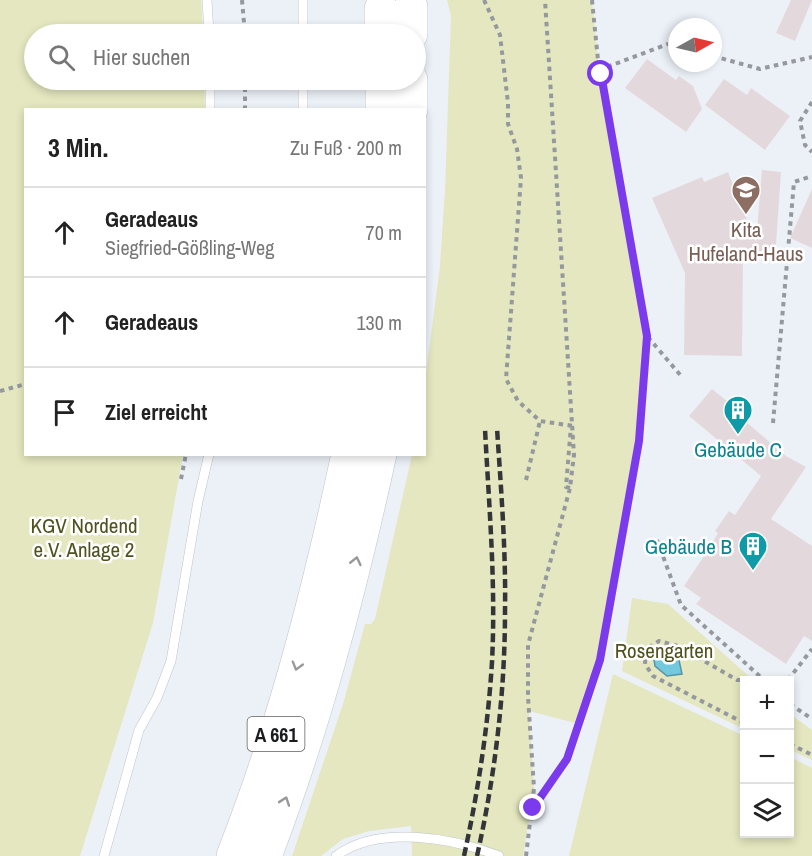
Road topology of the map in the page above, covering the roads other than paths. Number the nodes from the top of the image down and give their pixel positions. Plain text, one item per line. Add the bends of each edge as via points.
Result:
1 (207, 0) edge
2 (303, 0) edge
3 (208, 24) edge
4 (303, 24) edge
5 (210, 90) edge
6 (303, 90) edge
7 (382, 90) edge
8 (411, 90) edge
9 (210, 108) edge
10 (303, 108) edge
11 (382, 108) edge
12 (411, 108) edge
13 (209, 456) edge
14 (348, 456) edge
15 (379, 456) edge
16 (328, 614) junction
17 (104, 856) edge
18 (233, 856) edge
19 (265, 856) edge
20 (336, 856) edge
21 (499, 856) edge

1 - 3 lane
2 - 4 lane
5 - 9 lane
6 - 10 lane
7 - 11 highway
8 - 12 highway
13 - 17 lane via 171,661 140,730
14 - 16 highway, A 661
16 -> 15 highway, A 661
16 -> 18 highway, A 661 via 284,710
19 -> 16 highway, A 661 via 314,717
20 - 21 lane via 350,845 411,838 472,845

